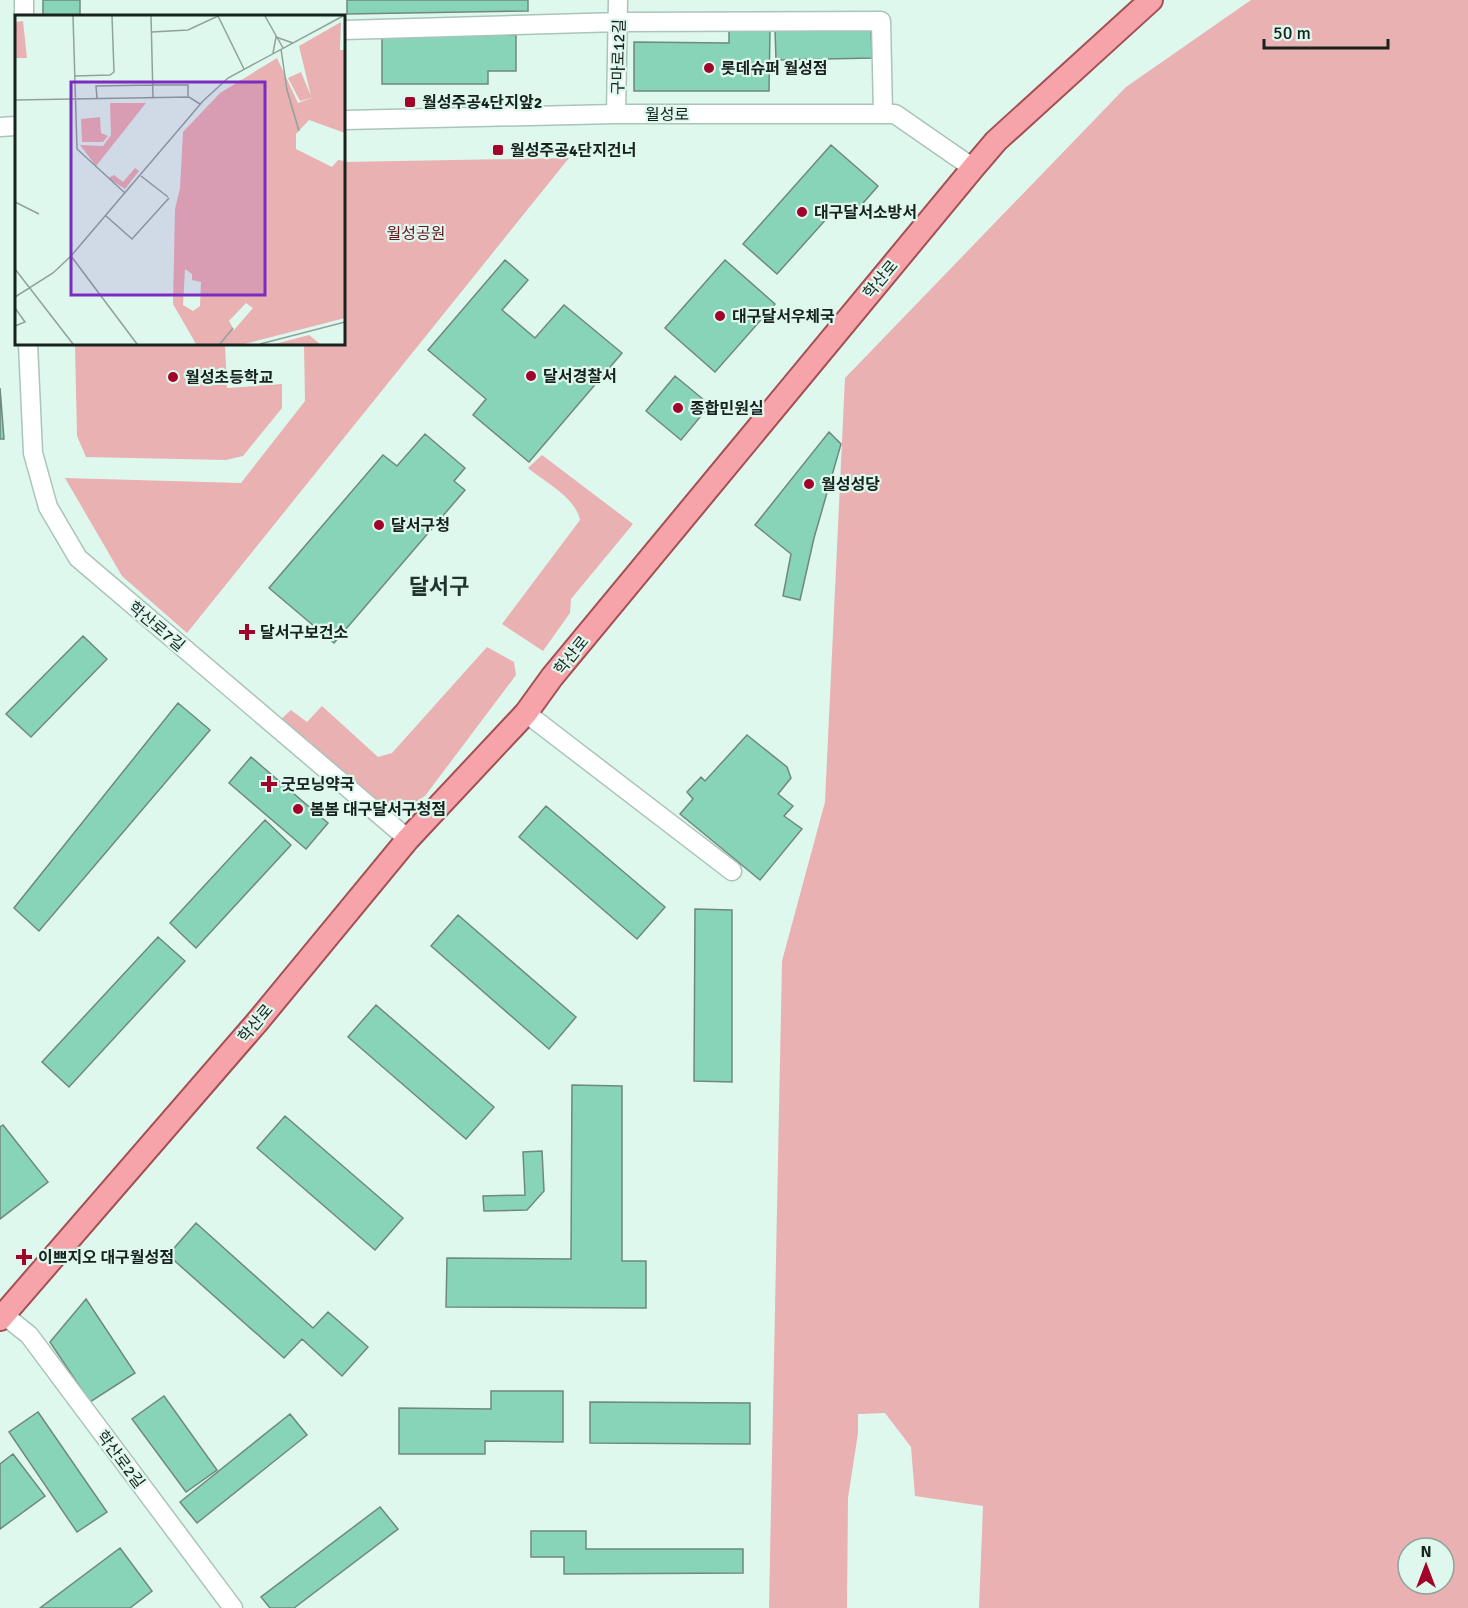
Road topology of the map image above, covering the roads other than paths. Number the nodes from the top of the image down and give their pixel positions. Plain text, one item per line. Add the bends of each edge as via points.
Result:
1 (618, 0) edge
2 (1151, 0) edge
3 (619, 22) junction
4 (345, 30) edge
5 (616, 114) junction
6 (884, 114) junction
7 (345, 120) edge
8 (15, 126) edge
9 (0, 127) edge
10 (972, 168) junction
11 (28, 345) edge
12 (526, 713) junction
13 (408, 839) junction
14 (732, 871) dead end
15 (2, 1317) edge
16 (233, 1608) edge

1 - 3 street, 구마로12길
2 - 10 main road, 학산로 via 996,141
3 - 4 street
3 - 5 street, 구마로12길
3 - 6 street via 881,21
5 - 6 street, 월성로
5 - 7 street, 월성로
6 - 10 street, 월성로 via 895,114
8 - 9 street
10 - 12 main road, 학산로
11 - 13 street, 학산로7길 via 33,453 48,507 78,558
12 - 13 main road, 학산로
12 - 14 street
13 - 15 main road, 학산로 via 258,1021
15 - 16 street, 학산로2길 via 29,1335

